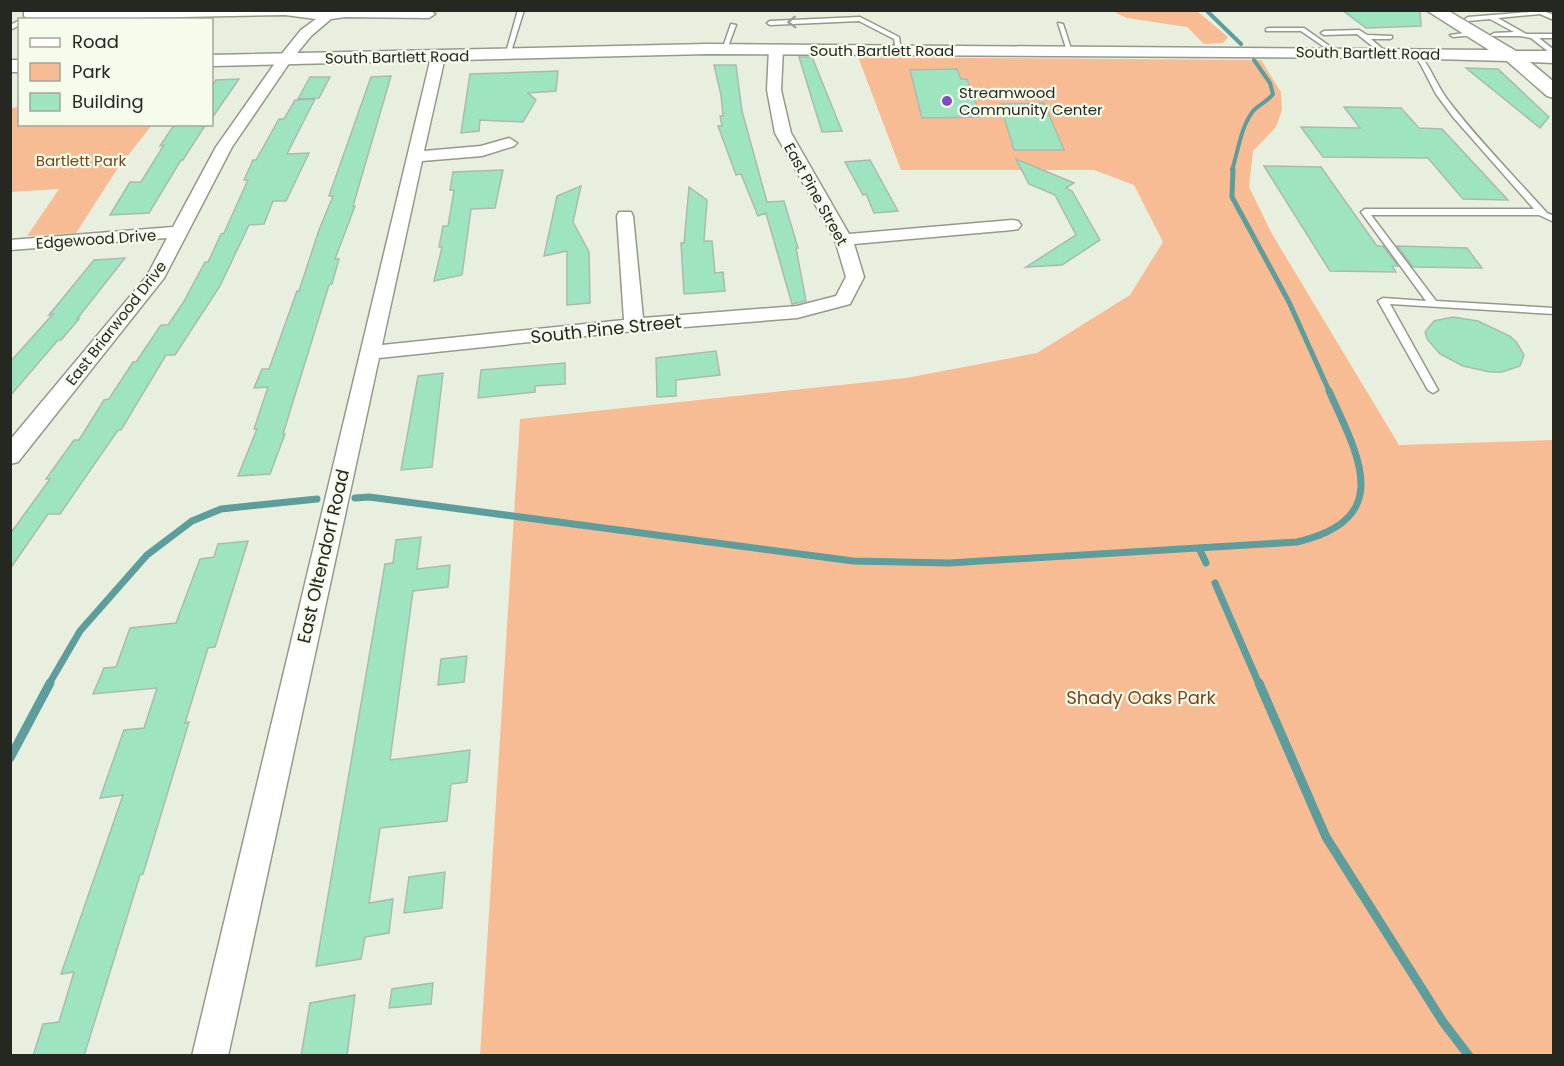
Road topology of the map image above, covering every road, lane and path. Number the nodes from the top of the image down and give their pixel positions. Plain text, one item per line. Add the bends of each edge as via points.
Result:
1 (521, 10) edge
2 (1434, 10) edge
3 (190, 11) edge
4 (330, 13) edge
5 (429, 14) dead end
6 (125, 16) edge
7 (26, 17) edge
8 (1554, 18) edge
9 (1464, 22) edge
10 (770, 23) dead end
11 (1060, 24) dead end
12 (734, 25) dead end
13 (1494, 26) junction
14 (1268, 30) dead end
15 (1324, 33) dead end
16 (1520, 33) junction
17 (1453, 35) dead end
18 (1533, 36) junction
19 (1554, 36) edge
20 (1365, 37) junction
21 (1387, 45) junction
22 (724, 49) junction
23 (776, 49) junction
24 (898, 50) junction
25 (1070, 51) junction
26 (1335, 52) junction
27 (1416, 53) junction
28 (507, 55) junction
29 (1554, 55) edge
30 (1520, 56) junction
31 (438, 57) junction
32 (285, 59) junction
33 (213, 61) edge
34 (1554, 76) edge
35 (1554, 92) edge
36 (509, 143) dead end
37 (414, 157) junction
38 (1542, 212) junction
39 (625, 216) dead end
40 (1554, 220) edge
41 (1012, 225) dead end
42 (181, 232) junction
43 (844, 240) junction
44 (10, 245) edge
45 (843, 300) joint
46 (1433, 304) junction
47 (1554, 311) edge
48 (634, 325) junction
49 (369, 353) junction
50 (1433, 390) dead end
51 (10, 456) edge
52 (210, 1056) edge

1 - 28 lane
2 - 9 main road
3 - 4 street
3 - 6 street
4 - 5 street
4 - 32 street, East Briarwood Drive via 306,33
6 - 7 street
8 - 13 lane via 1541,12 1508,14
9 - 13 main road
9 - 17 lane
9 - 30 main road
24 -> 10 lane via 897,38 860,19
11 - 25 lane
12 - 22 lane
13 - 16 lane
13 - 16 lane
13 - 30 main road
14 - 26 lane via 1302,29
15 - 20 lane via 1359,33
16 - 18 lane
18 - 19 lane
18 - 29 lane
20 - 21 lane
20 - 21 lane
21 - 26 main road, South Bartlett Road
21 - 27 main road, South Bartlett Road
22 - 23 main road, South Bartlett Road
22 - 28 main road, South Bartlett Road
23 - 24 main road, South Bartlett Road
23 - 43 street, East Pine Street via 774,90 783,133
24 - 25 main road, South Bartlett Road
25 - 26 main road, South Bartlett Road
27 - 30 main road, South Bartlett Road
27 - 38 lane via 1462,124
28 - 31 main road, South Bartlett Road
29 - 30 main road, South Bartlett Road
30 - 34 main road
30 - 35 main road
31 - 32 main road, South Bartlett Road
31 - 37 street, East Oltendorf Road
32 - 33 main road, South Bartlett Road
32 - 42 street, East Briarwood Drive via 224,147
36 - 37 street via 482,151
37 - 49 street, East Oltendorf Road
38 - 40 lane
38 - 46 lane via 1365,212
39 - 48 street
41 - 43 street
42 - 44 street, Edgewood Drive
42 - 51 street, East Briarwood Drive via 145,291
43 - 45 street, East Pine Street via 855,277
45 - 48 street, South Pine Street via 797,312
46 - 47 lane
46 - 50 lane via 1383,301
48 - 49 street, South Pine Street
49 - 52 street, East Oltendorf Road

